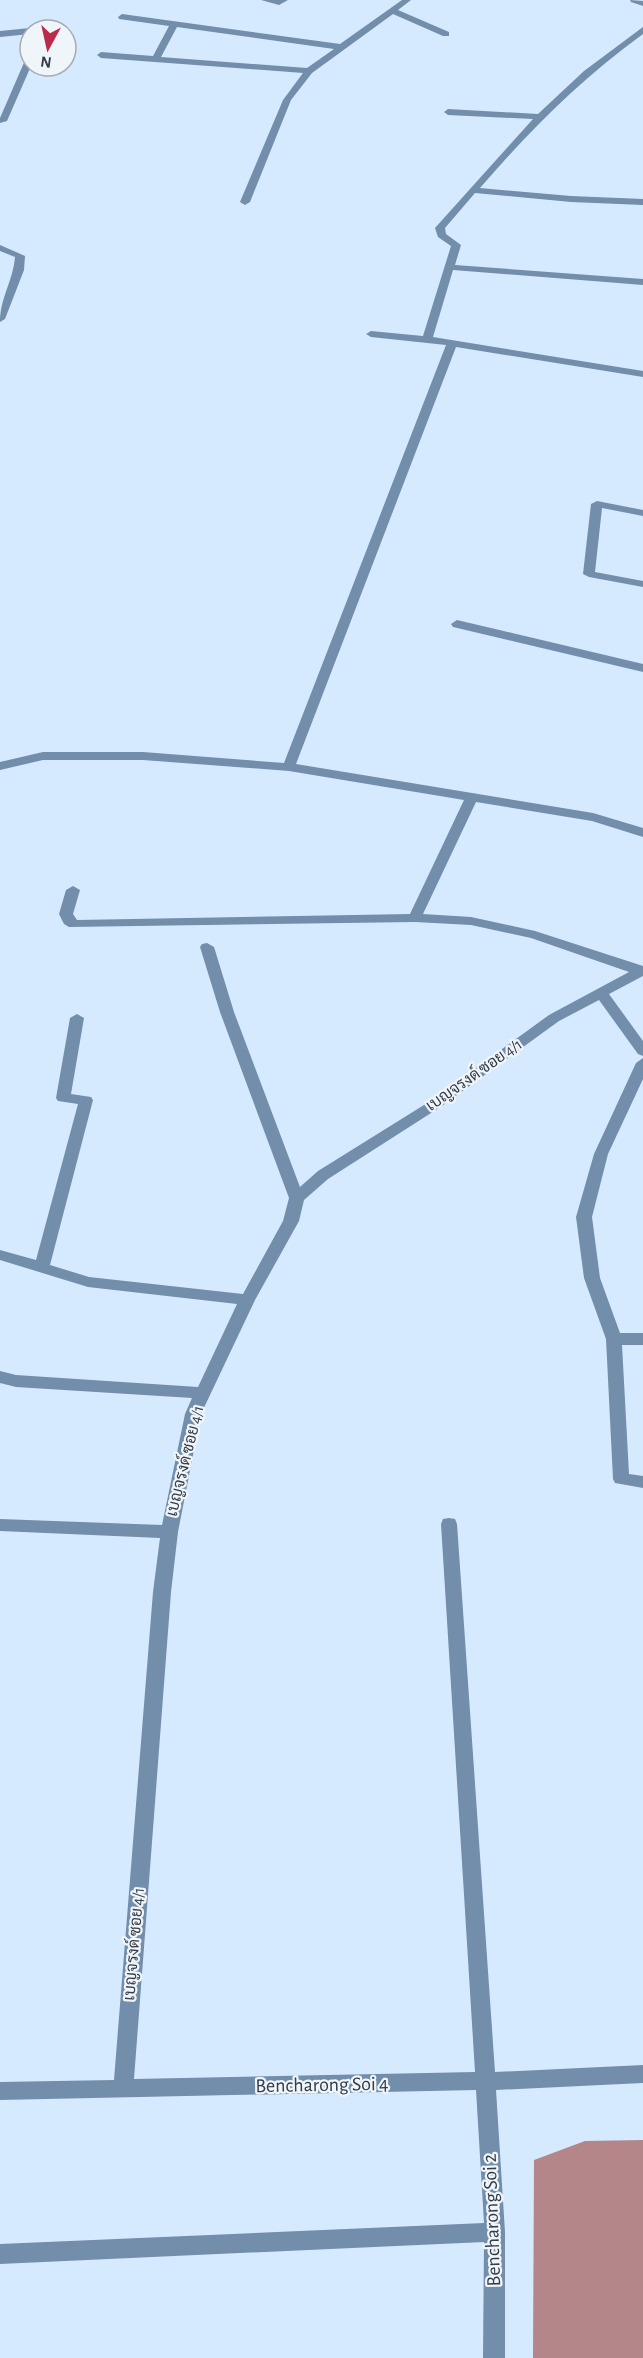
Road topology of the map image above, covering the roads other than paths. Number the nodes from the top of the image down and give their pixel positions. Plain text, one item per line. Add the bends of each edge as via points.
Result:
1 (265, 0) edge
2 (284, 0) edge
3 (407, 0) edge
4 (634, 0) edge
5 (643, 4) edge
6 (392, 11) junction
7 (122, 17) dead end
8 (175, 23) junction
9 (643, 30) edge
10 (18, 32) edge
11 (0, 34) edge
12 (446, 34) dead end
13 (341, 47) junction
14 (101, 55) dead end
15 (156, 58) junction
16 (309, 71) junction
17 (21, 78) edge
18 (448, 112) dead end
19 (542, 117) junction
20 (3, 121) dead end
21 (473, 190) junction
22 (244, 202) dead end
23 (643, 202) edge
24 (0, 248) edge
25 (448, 267) junction
26 (643, 282) edge
27 (0, 319) edge
28 (371, 334) dead end
29 (427, 339) junction
30 (452, 343) junction
31 (643, 374) edge
32 (643, 513) edge
33 (643, 584) edge
34 (457, 624) dead end
35 (643, 668) edge
36 (0, 766) edge
37 (289, 767) junction
38 (471, 798) junction
39 (643, 833) edge
40 (73, 890) dead end
41 (415, 918) junction
42 (207, 947) dead end
43 (642, 970) edge
44 (601, 993) junction
45 (77, 1018) dead end
46 (643, 1051) edge
47 (643, 1064) edge
48 (297, 1198) junction
49 (0, 1255) edge
50 (42, 1266) junction
51 (247, 1300) junction
52 (614, 1339) junction
53 (643, 1339) edge
54 (0, 1377) edge
55 (203, 1393) junction
56 (643, 1482) edge
57 (449, 1524) dead end
58 (0, 1525) edge
59 (169, 1532) junction
60 (643, 2074) edge
61 (486, 2081) junction
62 (123, 2089) junction
63 (0, 2091) edge
64 (495, 2232) junction
65 (0, 2254) edge
66 (494, 2358) edge

1 - 2 street
3 - 6 street
4 - 5 street
6 - 12 street
6 - 13 street
7 - 8 street
8 - 13 street
8 - 15 street
9 - 19 street via 610,52
10 - 11 street
13 - 16 street
14 - 15 street
15 - 16 street
16 - 22 street via 287,100
17 - 20 street
18 - 19 street
19 - 21 street
21 - 23 street
21 - 25 street via 440,228 441,235 456,245
24 - 27 street via 20,256 19,270
25 - 26 street
25 - 29 street
28 - 29 street
29 - 30 street
30 - 31 street
30 - 37 street
32 - 33 street via 597,504 589,574
34 - 35 street
36 - 37 street via 43,756 143,756
37 - 38 street
38 - 39 street via 593,817
38 - 41 street
40 - 41 street via 66,914 74,924
41 - 43 street via 471,921 535,935
42 - 48 street via 227,1012
43 - 44 street, เบญจรงด์ ซอย 4/1
44 - 46 street
44 - 48 street, เบญจรงด์ ซอย 4/1 via 554,1018 437,1103 323,1175
45 - 50 street via 63,1098 86,1100
47 - 52 street via 601,1154 584,1217 592,1278
48 - 51 street, เบญจรงด์ ซอย 4/1 via 291,1221
49 - 50 street
50 - 51 street via 88,1282
51 - 55 street, เบญจรงด์ ซอย 4/1
52 - 53 street
52 - 56 street via 621,1479
54 - 55 street
55 - 59 street, เบญจรงด์ ซอย 4/1 via 193,1414
57 - 61 street, Bencharong Soi 2
58 - 59 street
59 - 62 street, เบญจรงด์ ซอย 4/1
60 - 61 street, Bencharong Soi 4
61 - 62 street, Bencharong Soi 4
61 - 64 street, Bencharong Soi 2
62 - 63 street, Bencharong Soi 4
64 - 65 street
64 - 66 street, Bencharong Soi 2

